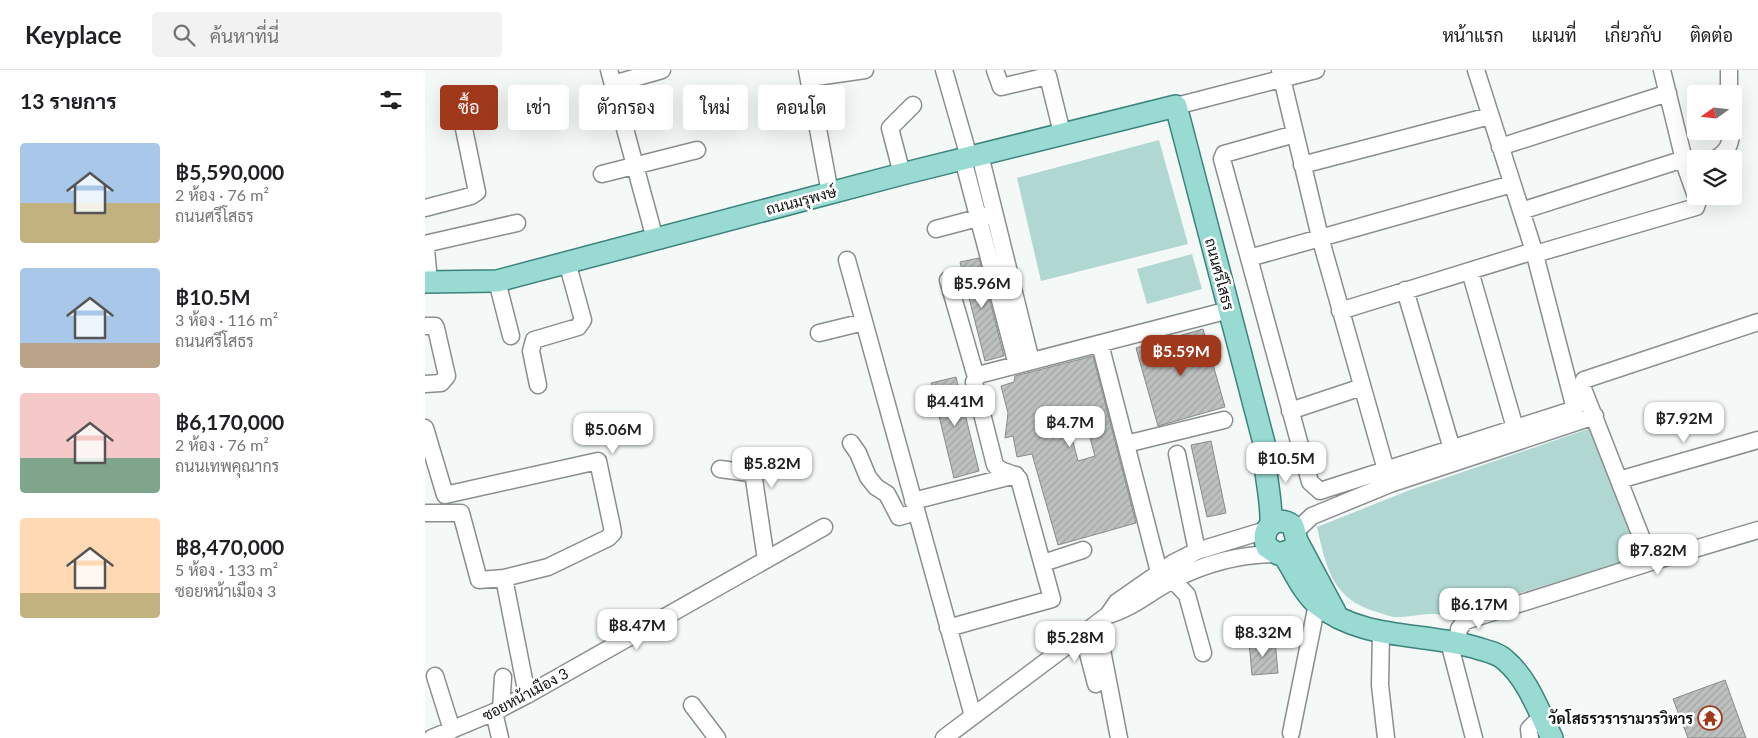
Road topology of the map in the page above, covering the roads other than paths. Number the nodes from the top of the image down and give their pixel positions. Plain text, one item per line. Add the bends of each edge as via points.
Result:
1 (661, 70) edge
2 (865, 70) edge
3 (944, 70) edge
4 (995, 70) edge
5 (1316, 70) edge
6 (1475, 70) edge
7 (1662, 70) edge
8 (1729, 70) edge
9 (839, 72) edge
10 (1047, 73) edge
11 (808, 74) edge
12 (1281, 74) edge
13 (611, 77) edge
14 (1729, 85) edge
15 (1668, 93) junction
16 (913, 105) dead end
17 (1176, 106) junction
18 (1490, 116) junction
19 (464, 130) edge
20 (1062, 133) junction
21 (1295, 134) junction
22 (1501, 147) junction
23 (697, 150) dead end
24 (971, 157) junction
25 (1687, 157) edge
26 (1302, 164) junction
27 (1687, 165) edge
28 (635, 166) junction
29 (602, 174) dead end
30 (902, 174) junction
31 (1512, 184) junction
32 (830, 193) junction
33 (1696, 205) edge
34 (425, 208) edge
35 (1521, 211) junction
36 (986, 216) junction
37 (517, 223) dead end
38 (936, 229) dead end
39 (1320, 237) junction
40 (655, 239) junction
41 (1535, 253) junction
42 (1249, 258) junction
43 (847, 260) dead end
44 (567, 262) junction
45 (1470, 271) junction
46 (948, 280) dead end
47 (497, 281) junction
48 (427, 282) edge
49 (1405, 290) junction
50 (1229, 310) junction
51 (1340, 310) junction
52 (864, 322) junction
53 (1758, 322) edge
54 (425, 326) edge
55 (819, 333) dead end
56 (511, 336) dead end
57 (1100, 344) junction
58 (1024, 363) junction
59 (976, 377) junction
60 (426, 379) edge
61 (538, 385) dead end
62 (1362, 387) junction
63 (1290, 411) junction
64 (1595, 416) junction
65 (1224, 420) dead end
66 (425, 428) edge
67 (1515, 428) junction
68 (1758, 440) edge
69 (851, 442) dead end
70 (1125, 444) junction
71 (1452, 449) junction
72 (1177, 454) dead end
73 (720, 469) dead end
74 (1016, 475) junction
75 (1388, 477) junction
76 (1619, 480) junction
77 (445, 495) junction
78 (915, 507) junction
79 (425, 513) edge
80 (450, 514) junction
81 (823, 527) dead end
82 (1758, 530) edge
83 (1283, 537) junction
84 (1083, 550) dead end
85 (1197, 551) junction
86 (766, 560) junction
87 (1651, 562) junction
88 (1043, 563) junction
89 (1166, 576) junction
90 (504, 578) junction
91 (1317, 604) junction
92 (1337, 617) junction
93 (1103, 619) junction
94 (948, 628) junction
95 (1381, 632) junction
96 (1083, 634) junction
97 (1453, 643) junction
98 (1203, 653) dead end
99 (435, 676) dead end
100 (503, 677) dead end
101 (1096, 684) dead end
102 (527, 695) junction
103 (692, 705) dead end
104 (498, 711) junction
105 (973, 716) junction
106 (1541, 717) junction
107 (452, 730) junction
108 (1291, 733) dead end
109 (953, 735) edge
110 (432, 738) edge
111 (500, 738) edge
112 (717, 738) edge
113 (1119, 738) edge
114 (1386, 738) edge
115 (1474, 738) edge
116 (1530, 738) edge
117 (1552, 738) edge

1 - 13 street
2 - 9 street via 849,74
3 - 24 street
4 - 10 street via 1001,87
5 - 12 street
6 - 18 street
7 - 15 street
8 - 14 street
9 - 11 street
10 - 20 street
11 - 32 street
12 - 17 street
12 - 21 street
13 - 28 street
15 - 22 street
15 - 25 street
16 - 30 street via 890,128
17 - 20 main road, ถนนมรุพงษ์
17 - 50 main road, ถนนศรีโสธร
18 - 22 street
18 - 26 street
19 - 34 street via 477,192
20 - 24 main road, ถนนมรุพงษ์
21 - 26 street
21 - 42 street via 1224,154 1222,159
22 - 31 street
23 - 28 street
24 - 30 main road, ถนนมรุพงษ์
24 - 36 street
26 - 39 street
27 - 35 street
28 - 29 street
28 - 40 street
30 - 32 main road, ถนนมรุพงษ์
31 - 35 street
31 - 39 street
32 - 40 main road, ถนนมรุพงษ์
33 - 41 street
35 - 41 street
36 - 38 street
36 - 58 street
37 - 48 street via 429,243 426,249
39 - 42 street
39 - 51 street
40 - 44 main road, ถนนมรุพงษ์
41 - 45 street
41 - 67 street via 1575,409
42 - 63 street
43 - 52 street
44 - 47 main road, ถนนมรุพงษ์
44 - 61 street via 583,320 578,327 534,340 531,351
45 - 49 street
45 - 67 street
46 - 59 street
47 - 48 main road, ถนนมรุพงษ์
47 - 56 street
49 - 51 street
49 - 71 street
50 - 57 street
50 - 83 main road, ถนนศรีโสธร via 1264,443 1263,459 1272,509
51 - 62 street
52 - 55 street
52 - 78 street
53 - 64 street via 1589,377 1582,386
54 - 60 street via 437,328 447,376 441,383
57 - 58 street
57 - 70 street
58 - 59 street
59 - 74 street via 974,382 995,465 1003,472
62 - 63 street
62 - 75 street
63 - 75 street via 1310,482 1316,490
64 - 75 street
64 - 76 street
65 - 70 street
66 - 77 street
67 - 71 street
68 - 76 street
69 - 78 street via 868,476 887,494 899,517
70 - 89 street
71 - 75 street
72 - 85 street
73 - 86 street via 750,473 754,479
74 - 78 street
74 - 88 street
75 - 83 street via 1313,516
76 - 87 street
77 - 80 street
77 - 90 street via 598,461 613,533 548,567
78 - 94 street
79 - 80 street
80 - 90 street via 462,514 479,580
81 - 86 street, ซอยหน้าเมือง 3
82 - 87 street
83 - 85 street
83 - 89 street via 1258,554 1230,558
83 - 91 main road via 1305,590
83 - 92 main road
84 - 88 street
85 - 89 street
86 - 102 street, ซอยหน้าเมือง 3
87 - 97 street via 1465,621
88 - 94 street via 1052,596 1049,601
89 - 93 street via 1117,602
89 - 98 street via 1187,595
90 - 102 street
91 - 92 main road
91 - 108 street
92 - 95 main road
93 - 96 street
93 - 113 street
94 - 105 street
95 - 97 main road
95 - 114 street via 1380,685
96 - 101 street
96 - 105 street
97 - 106 main road via 1504,658 1529,693
97 - 115 street
99 - 107 street
100 - 104 street
102 - 104 street, ซอยหน้าเมือง 3
103 - 112 street
104 - 107 street, ซอยหน้าเมือง 3
104 - 111 street
105 - 109 street
106 - 116 street via 1529,728
106 - 117 main road
107 - 110 street, ซอยหน้าเมือง 3

